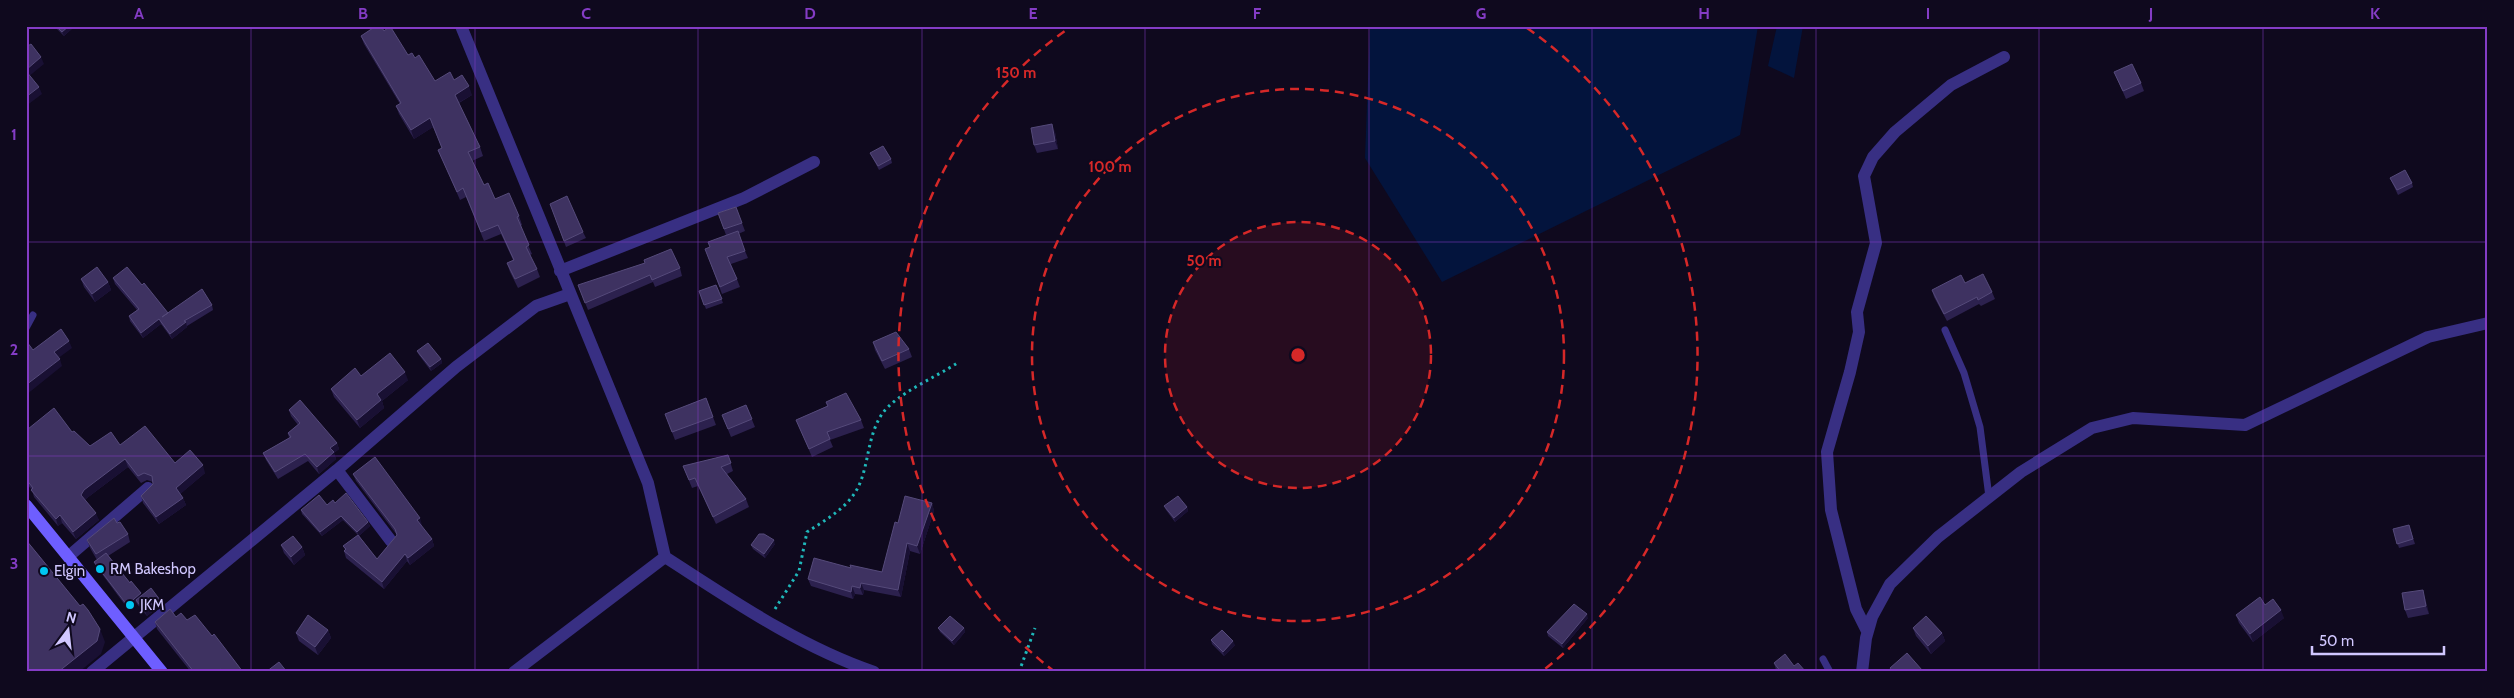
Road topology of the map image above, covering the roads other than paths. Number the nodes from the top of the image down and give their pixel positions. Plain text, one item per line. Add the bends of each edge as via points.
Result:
1 (460, 26) edge
2 (2004, 57) dead end
3 (814, 162) dead end
4 (560, 270) junction
5 (570, 294) junction
6 (33, 315) dead end
7 (2488, 323) edge
8 (26, 328) edge
9 (1945, 330) dead end
10 (337, 470) junction
11 (148, 488) edge
12 (1989, 498) junction
13 (26, 506) edge
14 (391, 541) edge
15 (69, 556) junction
16 (665, 557) junction
17 (1867, 631) junction
18 (134, 637) junction
19 (1823, 659) dead end
20 (92, 672) edge
21 (162, 672) edge
22 (514, 672) edge
23 (874, 672) edge
24 (1830, 672) edge
25 (1862, 672) edge

1 - 4 street
2 - 17 street via 1951,84 1895,132 1873,156 1864,176 1876,243 1857,312 1859,332 1854,356 1827,452 1831,510 1856,609
3 - 4 street via 744,198
4 - 5 street
5 - 10 street via 536,306 456,367
5 - 16 street via 648,483
6 - 8 lane
7 - 12 street via 2428,337 2245,425 2133,418 2092,428 2021,472
9 - 12 lane via 1964,373 1980,427
10 - 14 street
10 - 18 street
11 - 15 street
12 - 17 street via 1938,538 1890,584
13 - 15 main road
15 - 18 main road
16 - 22 street
16 - 23 street via 766,622 842,661
17 - 25 street
18 - 20 street
18 - 21 main road
19 - 24 lane

